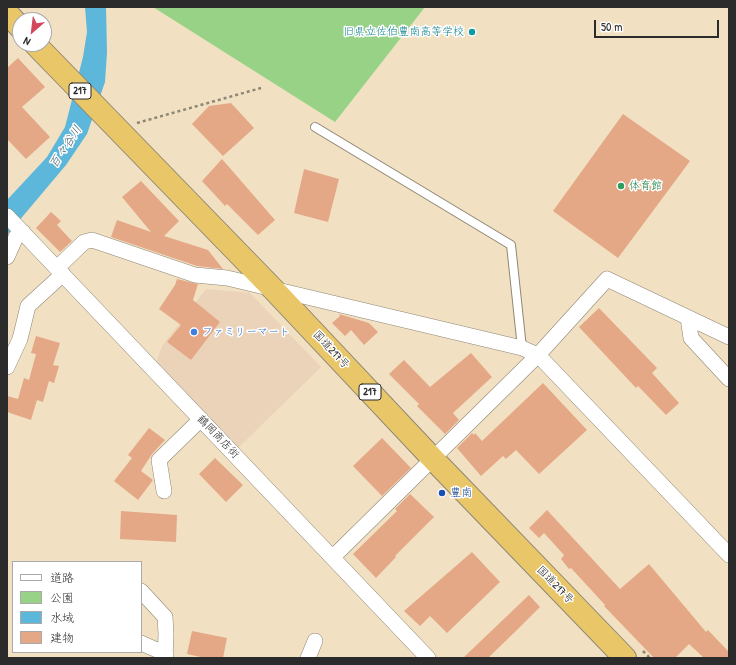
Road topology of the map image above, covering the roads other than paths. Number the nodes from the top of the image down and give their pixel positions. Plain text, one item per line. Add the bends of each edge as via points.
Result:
1 (42, 52) edge
2 (315, 126) dead end
3 (7, 216) edge
4 (20, 230) junction
5 (7, 257) edge
6 (60, 271) junction
7 (274, 290) junction
8 (688, 318) junction
9 (729, 337) edge
10 (522, 348) junction
11 (538, 355) junction
12 (7, 367) edge
13 (729, 380) edge
14 (201, 419) junction
15 (434, 460) junction
16 (164, 491) dead end
17 (729, 555) edge
18 (332, 557) junction
19 (142, 592) edge
20 (314, 641) dead end
21 (142, 644) edge
22 (165, 656) edge
23 (308, 658) edge
24 (428, 658) edge
25 (625, 658) edge

1 - 7 highway, 国道217号 / 217
2 - 10 lane via 511,245
3 - 4 street, 鶴岡商店街
4 - 5 street
4 - 6 street, 鶴岡商店街
6 - 7 street via 84,242 92,240 195,275 227,278
6 - 12 street via 28,306 20,339
6 - 14 street, 鶴岡商店街
7 - 10 street
7 - 15 highway, 国道217号 / 217
8 - 9 street
8 - 11 street via 607,279
8 - 13 street via 691,338
10 - 11 street
11 - 15 street
11 - 17 street
14 - 16 street via 159,460
14 - 18 street, 鶴岡商店街
15 - 18 street
15 - 25 highway, 国道217号 / 217
18 - 24 street, 鶴岡商店街
19 - 22 street via 165,617
20 - 23 street
21 - 22 street

